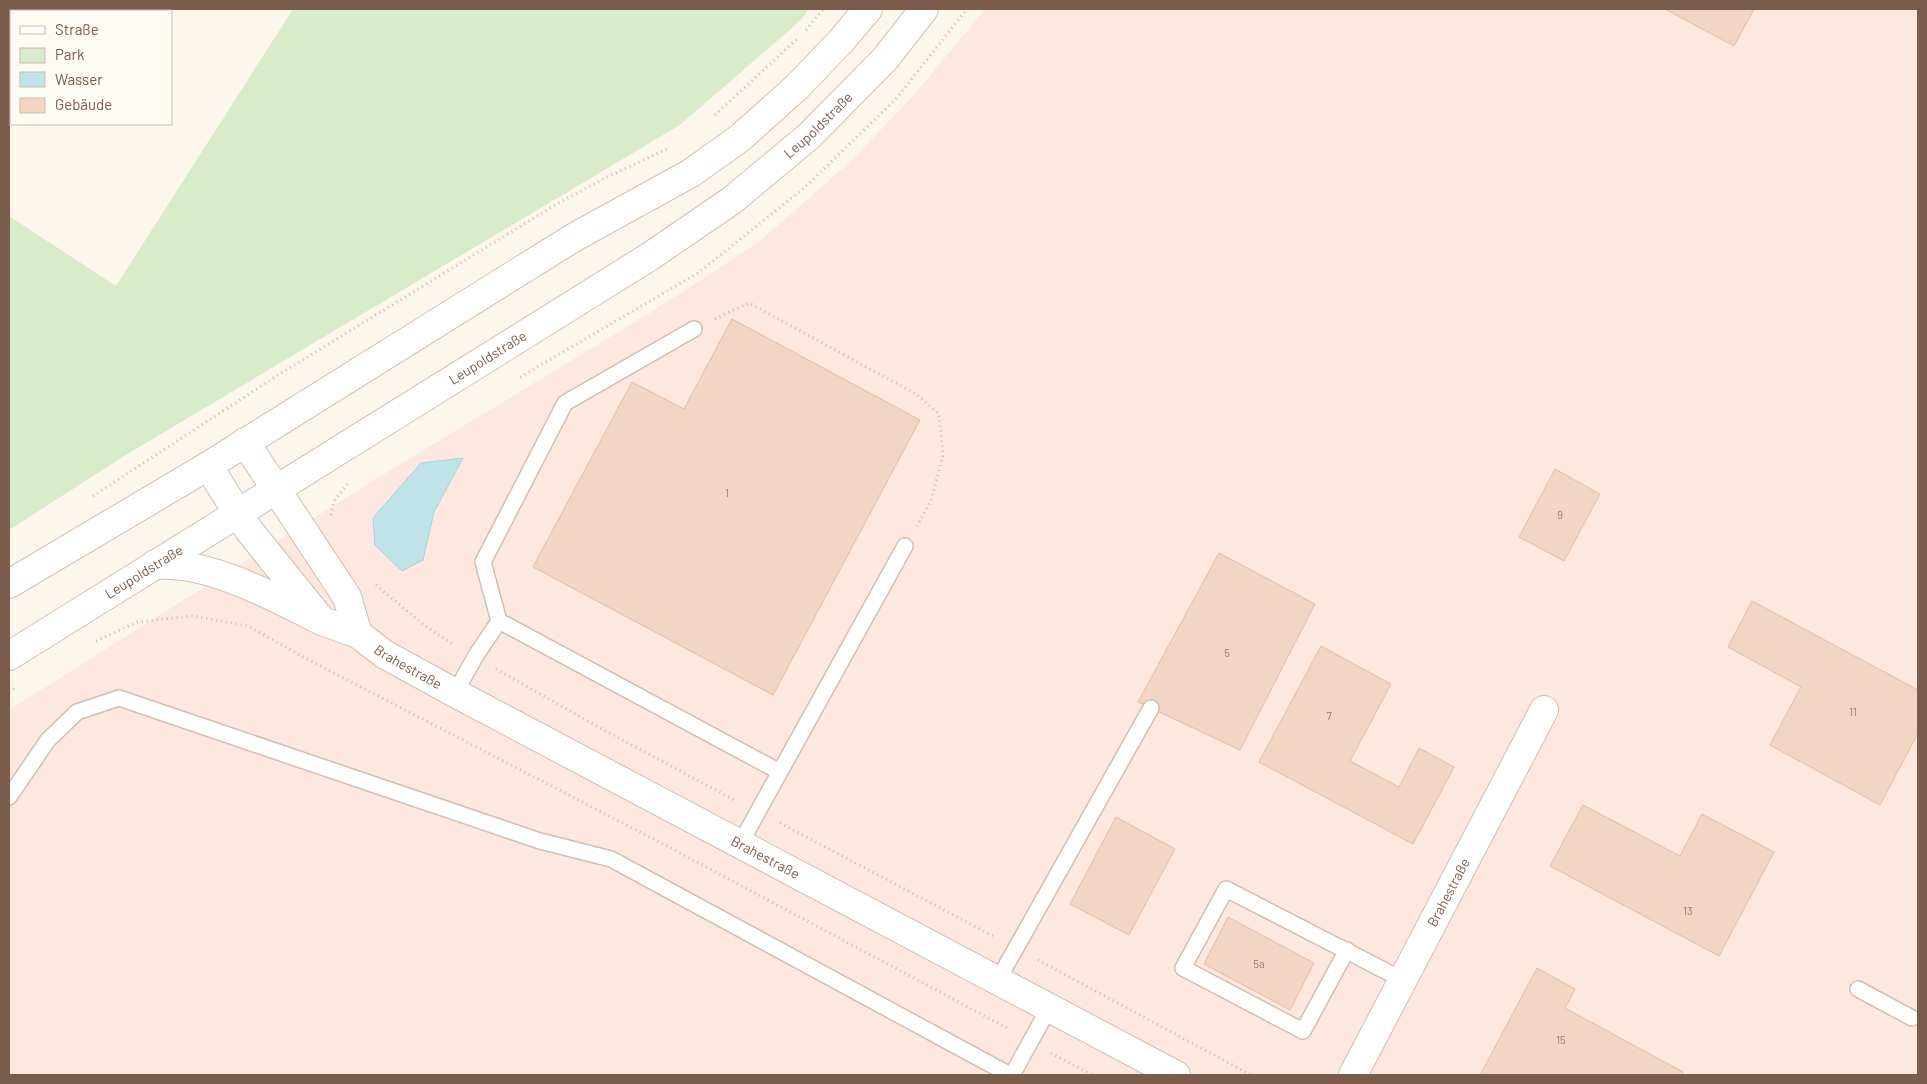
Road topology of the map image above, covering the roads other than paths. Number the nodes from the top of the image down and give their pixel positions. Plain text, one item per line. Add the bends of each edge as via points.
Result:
1 (868, 9) edge
2 (924, 9) edge
3 (694, 329) road end
4 (245, 442) junction
5 (208, 466) junction
6 (275, 490) junction
7 (237, 513) junction
8 (905, 546) road end
9 (155, 564) junction
10 (9, 584) edge
11 (322, 621) junction
12 (499, 621) junction
13 (358, 634) junction
14 (9, 656) edge
15 (455, 693) junction
16 (1152, 708) dead end
17 (1544, 710) dead end
18 (780, 772) junction
19 (9, 797) edge
20 (740, 844) junction
21 (1347, 950) junction
22 (998, 980) junction
23 (1403, 980) junction
24 (1858, 989) dead end
25 (1049, 1008) junction
26 (1916, 1016) edge
27 (1011, 1075) edge
28 (1176, 1075) edge
29 (1353, 1075) edge

1 - 4 main road via 798,86 740,138 691,173 573,238
2 - 6 main road, Leupoldstraße via 885,59 810,136 731,201 649,257
3 - 12 lane via 565,402 483,562
4 - 5 main road
4 - 6 main road
5 - 7 main road
5 - 10 main road
6 - 7 main road, Leupoldstraße
6 - 13 main road via 347,597
7 - 9 main road, Leupoldstraße
7 - 11 main road
8 - 18 lane
9 - 11 main road, Brahestraße via 189,567 221,576 264,592
9 - 14 main road, Leupoldstraße
11 - 13 main road, Brahestraße
12 - 15 lane
12 - 18 lane
13 - 15 main road, Brahestraße via 384,654
15 - 20 main road, Brahestraße
16 - 22 lane
17 - 23 main road, Brahestraße
18 - 20 lane
19 - 27 lane via 48,740 77,712 118,698 540,841 611,859
20 - 22 main road, Brahestraße
21 - 21 lane via 1226,889 1183,968 1303,1031
21 - 23 lane
22 - 25 main road, Brahestraße
23 - 29 main road, Brahestraße
24 - 26 lane
25 - 27 lane
25 - 28 main road, Brahestraße

